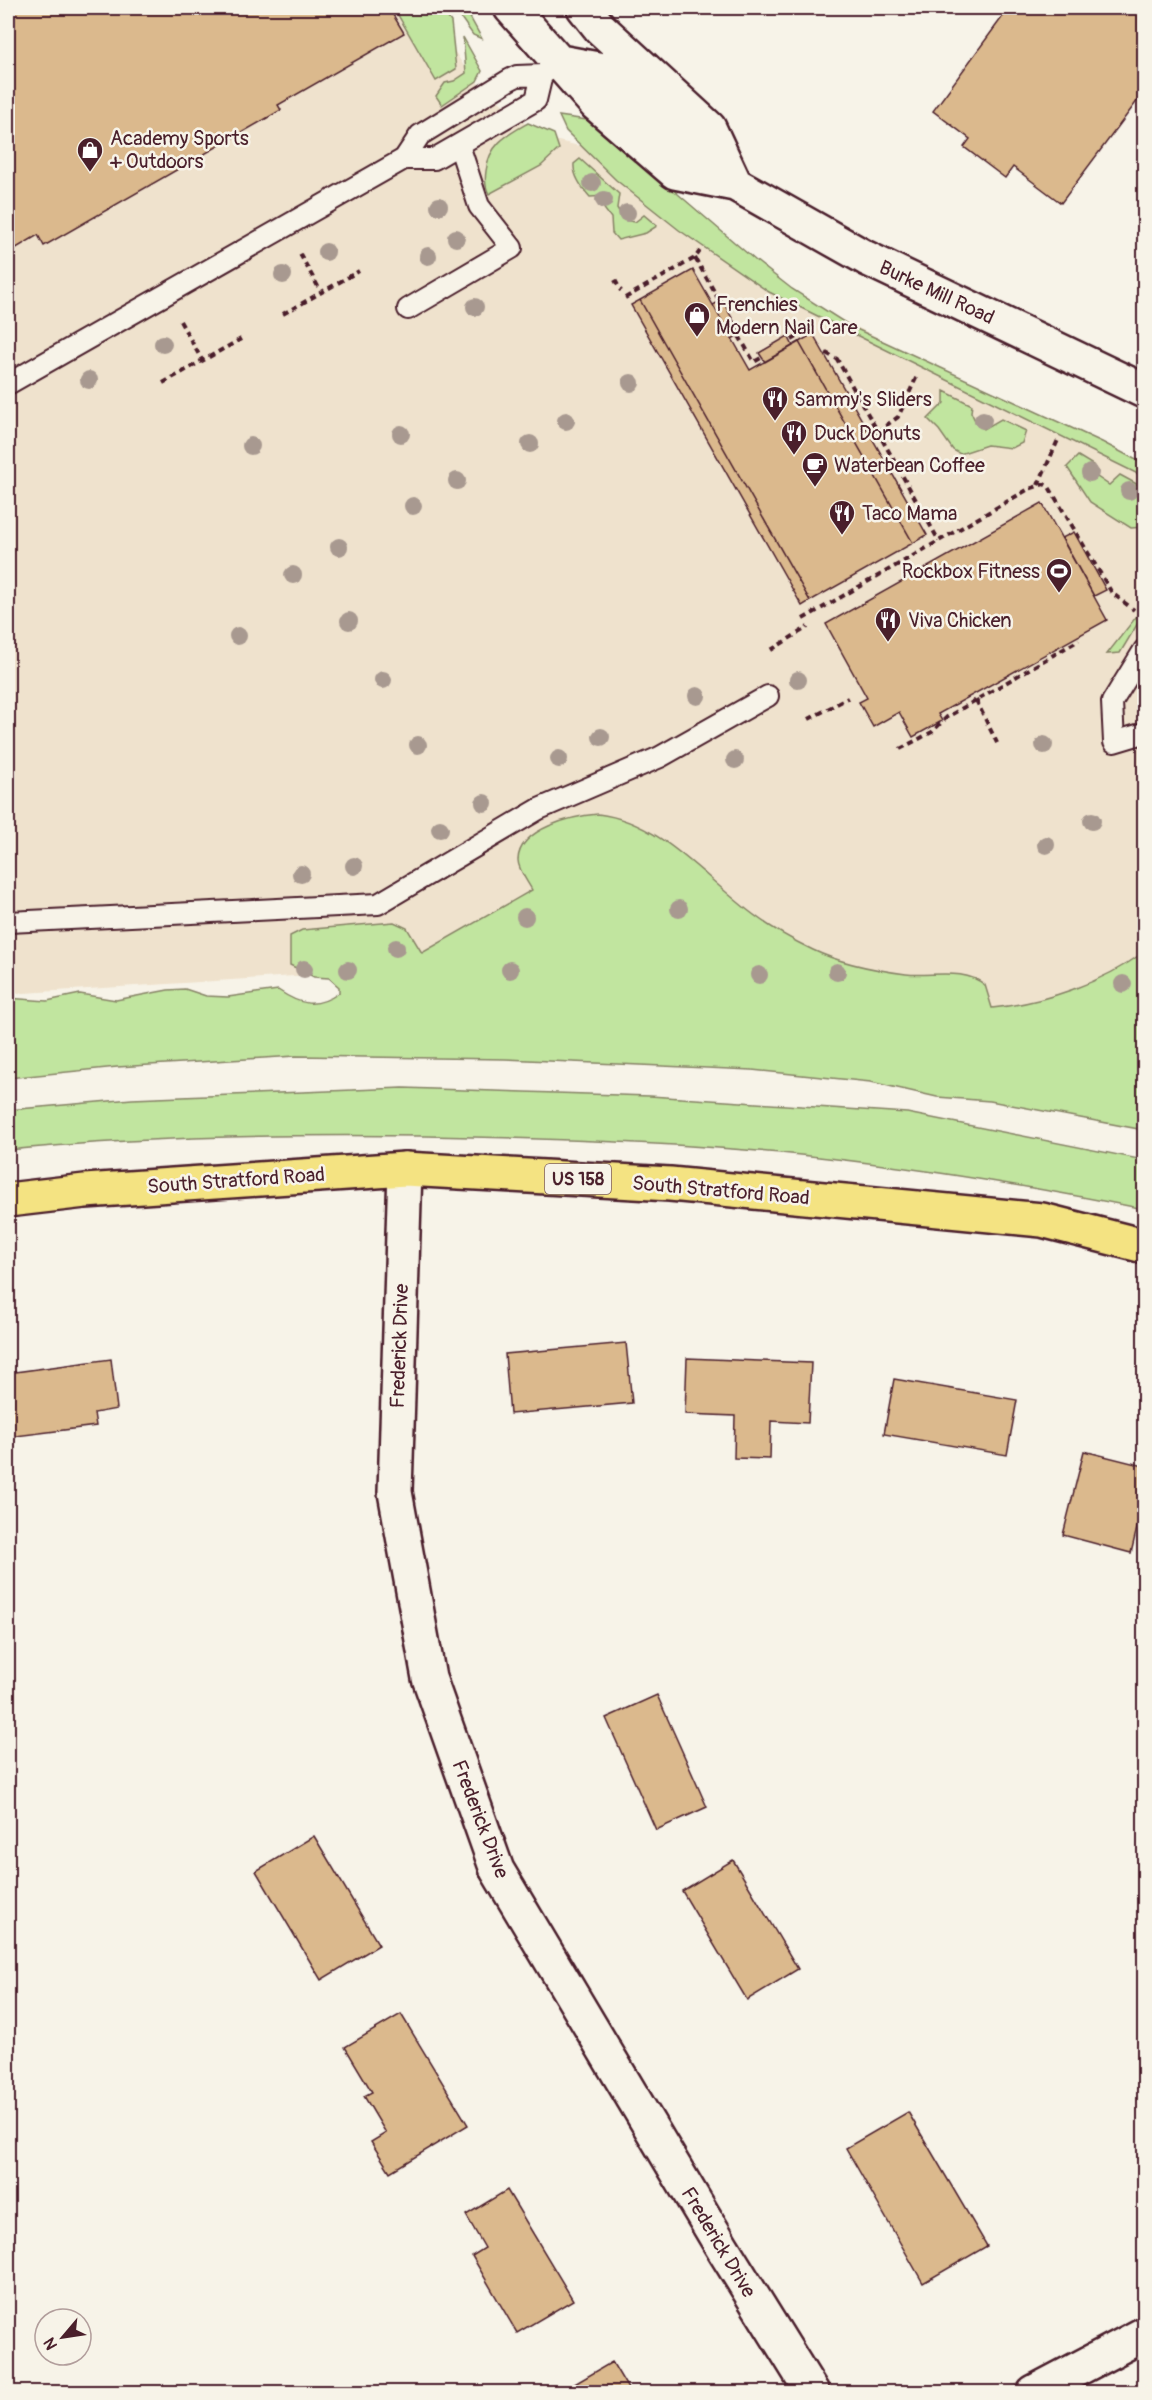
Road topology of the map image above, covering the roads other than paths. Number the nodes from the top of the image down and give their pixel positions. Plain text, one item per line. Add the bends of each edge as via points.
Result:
1 (511, 8) edge
2 (584, 8) edge
3 (551, 68) junction
4 (459, 146) junction
5 (404, 159) junction
6 (735, 184) junction
7 (408, 309) dead end
8 (8, 384) edge
9 (1144, 391) edge
10 (1144, 650) edge
11 (768, 696) dead end
12 (1144, 734) edge
13 (8, 919) edge
14 (405, 1169) junction
15 (8, 1200) edge
16 (1144, 1246) edge
17 (1144, 2334) edge
18 (812, 2392) edge
19 (1034, 2392) edge

1 - 3 street, Burke Mill Road
2 - 6 street via 600,28 709,128
3 - 4 lane via 536,100
3 - 5 lane via 518,76 489,92 420,135
3 - 6 street, Burke Mill Road via 675,172
4 - 5 lane via 434,159
4 - 7 lane via 479,206 512,248
5 - 8 lane
6 - 9 street, Burke Mill Road via 866,258
10 - 12 lane via 1112,702 1114,742
11 - 13 lane via 660,757 539,809 378,904 9,922
14 - 15 main road, South Stratford Road / US 158
14 - 16 main road, South Stratford Road / US 158 via 670,1184 1042,1220
14 - 18 street, Frederick Drive via 395,1492 429,1677 497,1870
17 - 19 street

